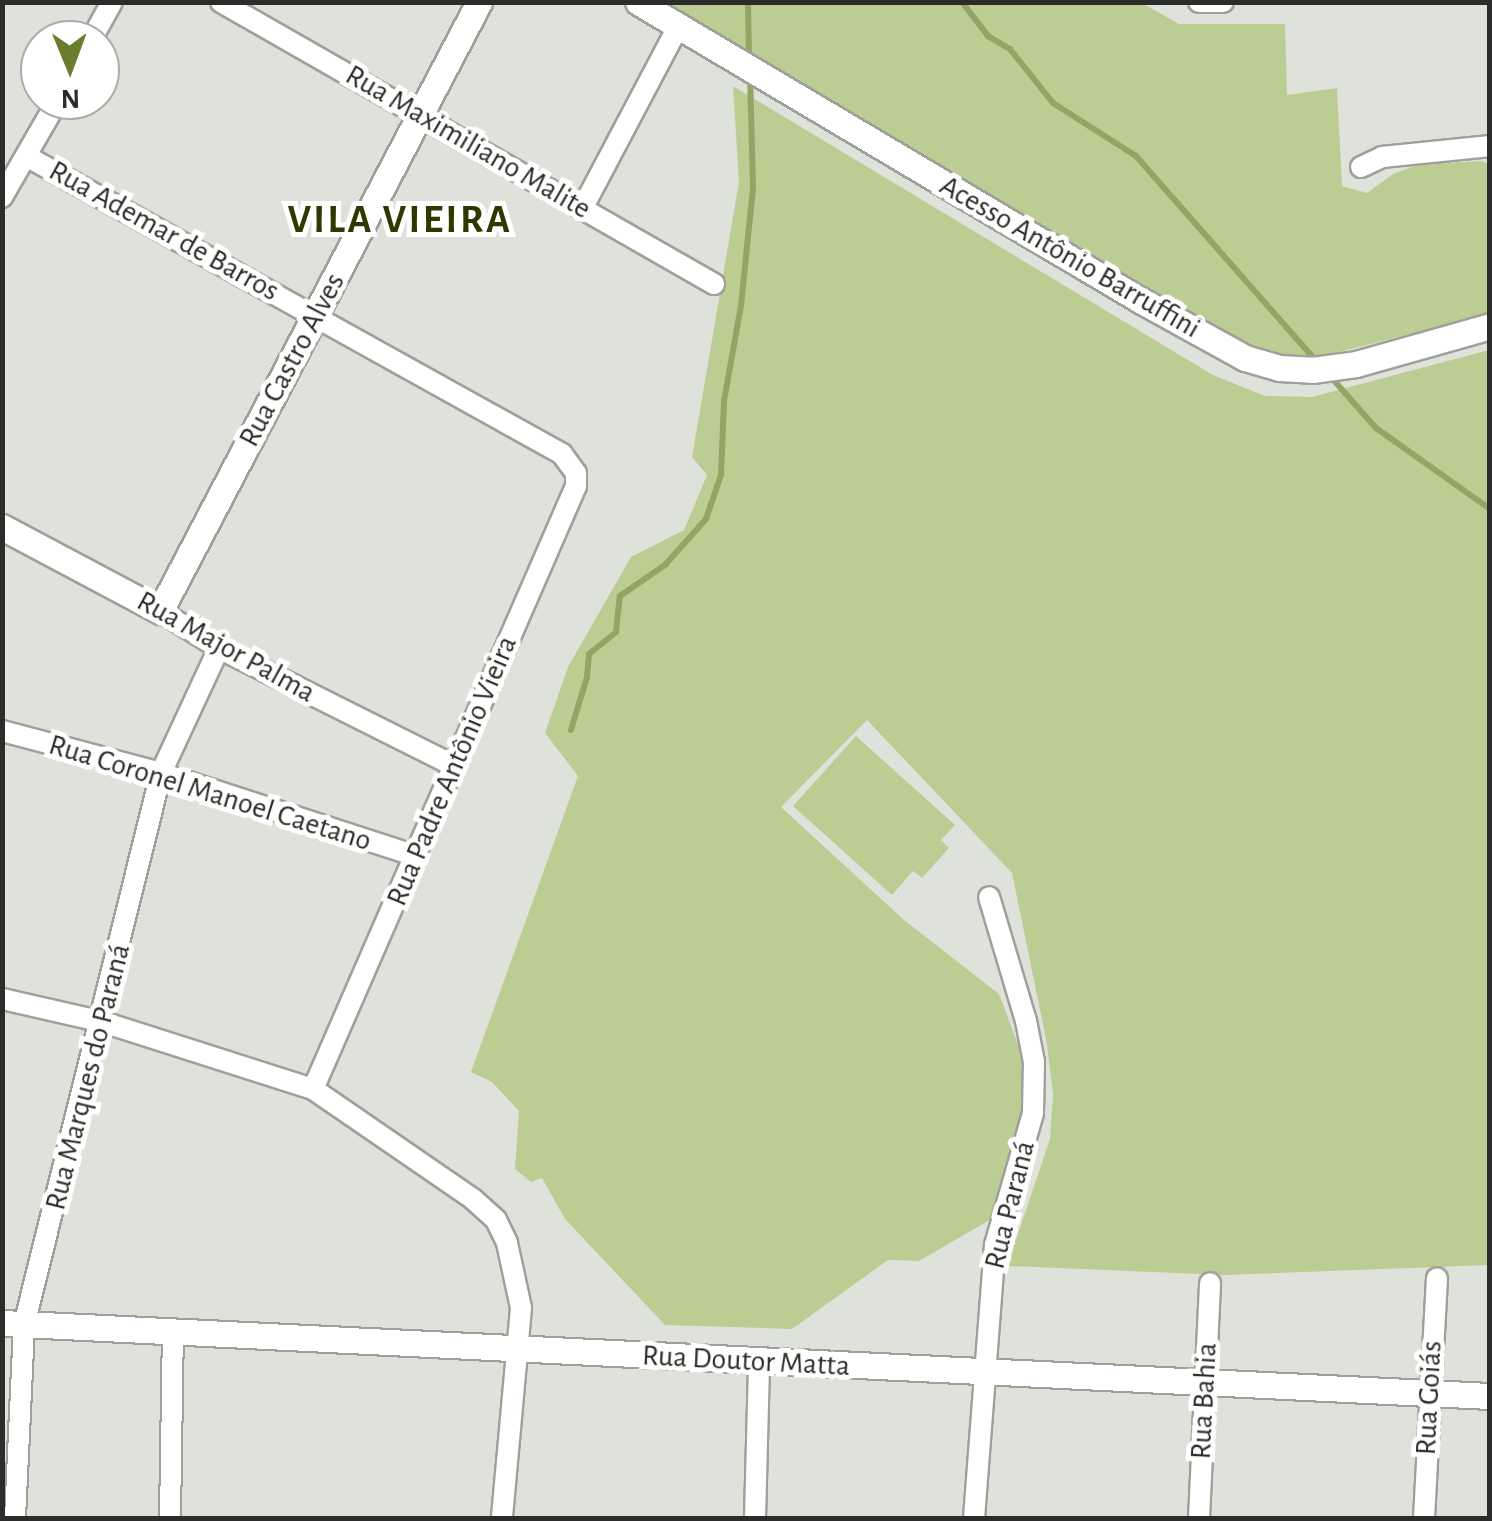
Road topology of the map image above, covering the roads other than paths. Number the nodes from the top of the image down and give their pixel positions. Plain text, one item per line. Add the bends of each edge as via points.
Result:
1 (220, 2) edge
2 (479, 2) edge
3 (638, 2) edge
4 (1199, 2) edge
5 (1224, 2) edge
6 (678, 28) junction
7 (420, 114) junction
8 (47, 120) edge
9 (1490, 146) edge
10 (26, 156) junction
11 (1361, 167) dead end
12 (2, 197) edge
13 (583, 206) junction
14 (714, 284) dead end
15 (316, 314) junction
16 (1490, 326) edge
17 (562, 454) joint
18 (2, 528) edge
19 (160, 611) junction
20 (220, 648) junction
21 (2, 731) edge
22 (451, 764) junction
23 (161, 774) junction
24 (416, 856) junction
25 (988, 897) dead end
26 (2, 999) edge
27 (102, 1022) junction
28 (312, 1089) junction
29 (1437, 1278) dead end
30 (1210, 1283) dead end
31 (14, 1324) edge
32 (173, 1333) junction
33 (520, 1348) junction
34 (759, 1364) junction
35 (982, 1373) junction
36 (1205, 1384) junction
37 (1428, 1394) junction
38 (1490, 1396) edge
39 (15, 1518) edge
40 (170, 1518) edge
41 (502, 1518) edge
42 (755, 1518) edge
43 (974, 1518) edge
44 (1199, 1518) edge
45 (1424, 1518) edge

1 - 7 street, Rua Maximiliano Malite
2 - 7 street, Rua Castro Alves
3 - 6 street, Acesso Antônio Barruffini
4 - 5 street
6 - 13 street
6 - 16 street, Acesso Antônio Barruffini via 1245,358 1312,370
7 - 13 street, Rua Maximiliano Malite
7 - 15 street, Rua Castro Alves
8 - 10 street
9 - 11 street via 1382,158
10 - 12 street
10 - 15 street, Rua Ademar de Barros
13 - 14 street, Rua Maximiliano Malite
15 - 17 street, Rua Ademar de Barros
15 - 19 street, Rua Castro Alves
17 - 22 street, Rua Padre Antônio Vieira via 576,473 576,486
18 - 19 street, Rua Major Palma
19 - 20 street, Rua Major Palma
20 - 22 street, Rua Major Palma
20 - 23 street, Rua Marques do Paraná
21 - 23 street, Rua Coronel Manoel Caetano
22 - 24 street, Rua Padre Antônio Vieira
23 - 24 street, Rua Coronel Manoel Caetano
23 - 27 street, Rua Marques do Paraná
24 - 28 street, Rua Padre Antônio Vieira
25 - 35 street, Rua Paraná via 1034,1062 1033,1113 995,1245
26 - 27 street
27 - 28 street
27 - 31 street, Rua Marques do Paraná
28 - 33 street via 474,1198 496,1220 521,1308
29 - 37 street, Rua Goiás
30 - 36 street, Rua Bahia
31 - 32 street, Rua Doutor Matta
31 - 39 street, Rua Marques do Paraná
32 - 33 street, Rua Doutor Matta
32 - 40 street
33 - 34 street, Rua Doutor Matta
33 - 41 street
34 - 35 street, Rua Doutor Matta
34 - 42 street
35 - 36 street, Rua Doutor Matta
35 - 43 street, Rua Paraná
36 - 37 street, Rua Doutor Matta
36 - 44 street, Rua Bahia
37 - 38 street, Rua Doutor Matta
37 - 45 street, Rua Goiás

